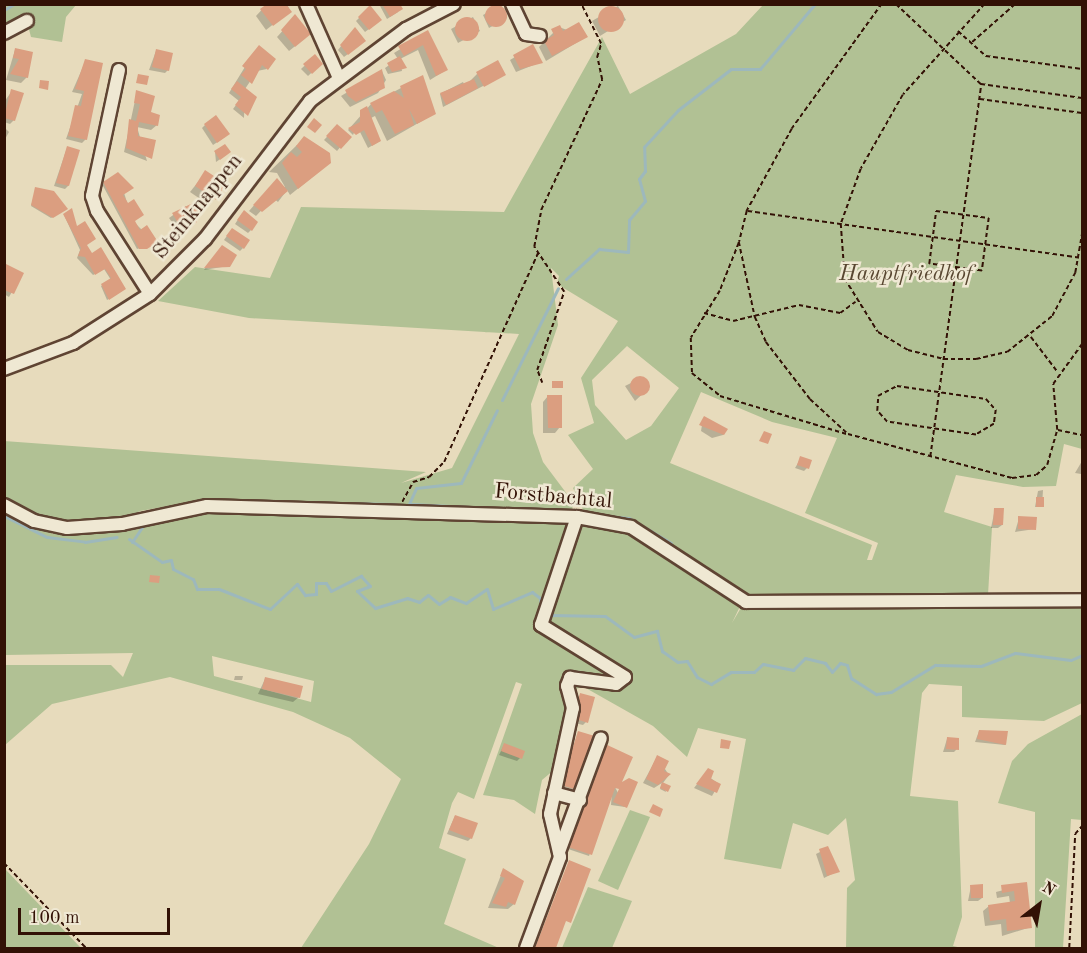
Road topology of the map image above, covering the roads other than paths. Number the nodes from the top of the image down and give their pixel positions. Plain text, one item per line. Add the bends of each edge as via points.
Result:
1 (306, 4) edge
2 (454, 4) edge
3 (512, 4) edge
4 (27, 21) dead end
5 (4, 33) edge
6 (540, 36) dead end
7 (119, 70) dead end
8 (338, 76) junction
9 (150, 294) junction
10 (4, 369) edge
11 (4, 505) edge
12 (577, 517) junction
13 (1083, 600) edge
14 (601, 738) dead end
15 (554, 793) junction
16 (580, 800) junction
17 (559, 852) junction
18 (526, 948) edge

1 - 8 street
2 - 8 street, Steinknappen via 406,29
3 - 6 street via 526,34
4 - 5 street
7 - 9 street via 93,196 97,211
8 - 9 street, Steinknappen via 280,136 205,239
9 - 10 street, Steinknappen via 73,343
11 - 12 street, Forstbachtal via 34,520 67,528 122,524 207,506 400,508
12 - 13 street, Forstbachtal via 631,527 746,602
12 - 15 street via 541,625 625,677 616,684 570,678 573,708
14 - 16 street
15 - 16 street
15 - 17 street via 550,813
16 - 17 street
17 - 18 street

